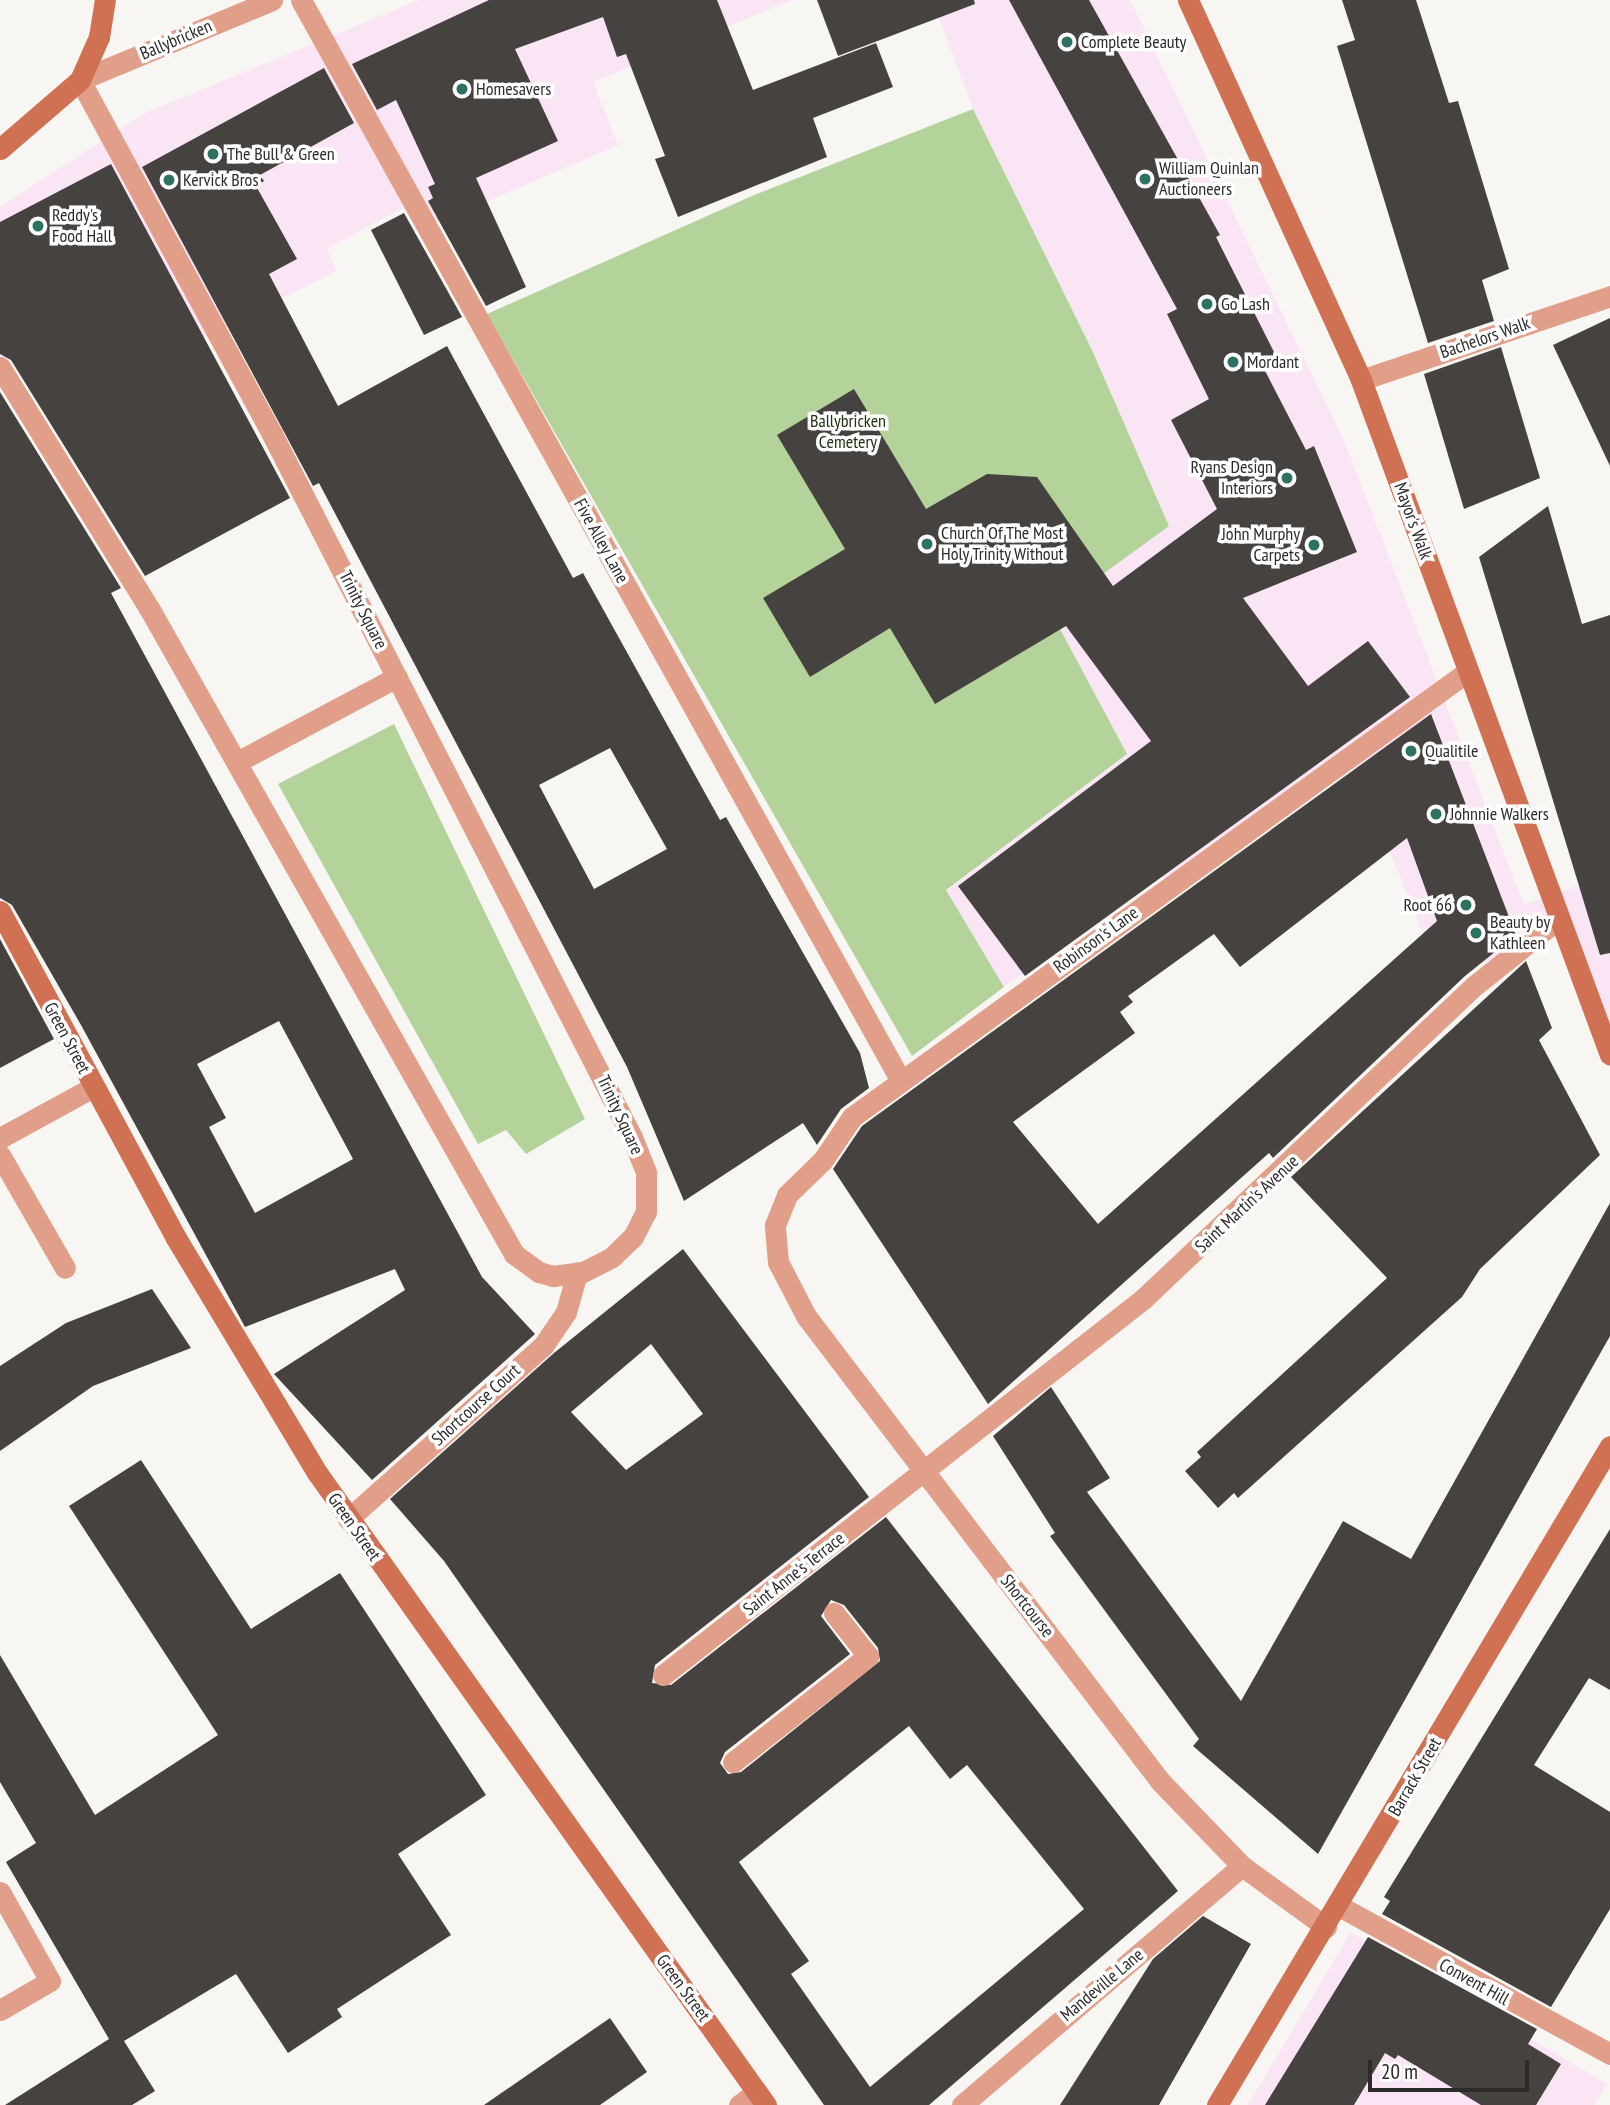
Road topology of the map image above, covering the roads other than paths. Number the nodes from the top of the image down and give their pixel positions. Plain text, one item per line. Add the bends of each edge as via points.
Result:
1 (105, 0) edge
2 (272, 0) edge
3 (302, 0) edge
4 (1188, 0) edge
5 (80, 80) junction
6 (0, 149) edge
7 (1610, 296) edge
8 (0, 367) edge
9 (1361, 380) junction
10 (1467, 672) junction
11 (397, 677) junction
12 (237, 762) junction
13 (0, 911) edge
14 (1557, 920) junction
15 (1610, 1055) edge
16 (901, 1081) junction
17 (93, 1087) junction
18 (0, 1138) edge
19 (0, 1155) edge
20 (774, 1246) joint
21 (65, 1268) dead end
22 (577, 1273) junction
23 (1610, 1446) edge
24 (924, 1473) junction
25 (348, 1519) junction
26 (834, 1613) dead end
27 (663, 1675) dead end
28 (733, 1762) dead end
29 (1242, 1866) junction
30 (0, 1892) edge
31 (1339, 1906) junction
32 (1326, 1927) junction
33 (0, 2010) edge
34 (1610, 2054) edge
35 (762, 2099) edge
36 (739, 2105) edge
37 (962, 2105) edge
38 (1217, 2105) edge

1 - 5 street, Ballybricken via 96,46
2 - 5 street, Ballybricken
3 - 16 street, Five Alley Lane
4 - 9 street, Mayor's Walk
5 - 6 street, Ballybricken
5 - 11 street, Trinity Square via 272,434
7 - 9 street, Bachelors Walk
8 - 12 street, Trinity Square
9 - 10 street, Mayor's Walk
10 - 14 street, Mayor's Walk
10 - 16 street, Robinson's Lane
11 - 12 street
11 - 22 street, Trinity Square via 618,1107 646,1172 646,1212 633,1237 612,1257
12 - 22 street, Trinity Square via 496,1227 514,1254 539,1272
13 - 17 street, Green Street
14 - 15 street, Mayor's Walk
14 - 24 street, Saint Martin's Avenue via 1474,986 1259,1194 1143,1298
16 - 20 street, Robinson's Lane via 841,1128 823,1160 787,1195
17 - 18 street
17 - 25 street, Green Street via 228,1329
19 - 21 street
20 - 24 street, Shortcourse via 792,1296
22 - 25 street, Shortcourse Court via 566,1312 543,1346
23 - 31 street, Barrack Street
24 - 27 street, Saint Anne's Terrace
24 - 29 street, Shortcourse via 1160,1781
25 - 35 street, Green Street
26 - 28 street via 868,1656
29 - 32 street, Shortcourse
29 - 37 street, Mandeville Lane
30 - 33 street via 50,1981
31 - 32 street, Barrack Street
31 - 34 street, Convent Hill
32 - 38 street, Barrack Street
35 - 36 street

